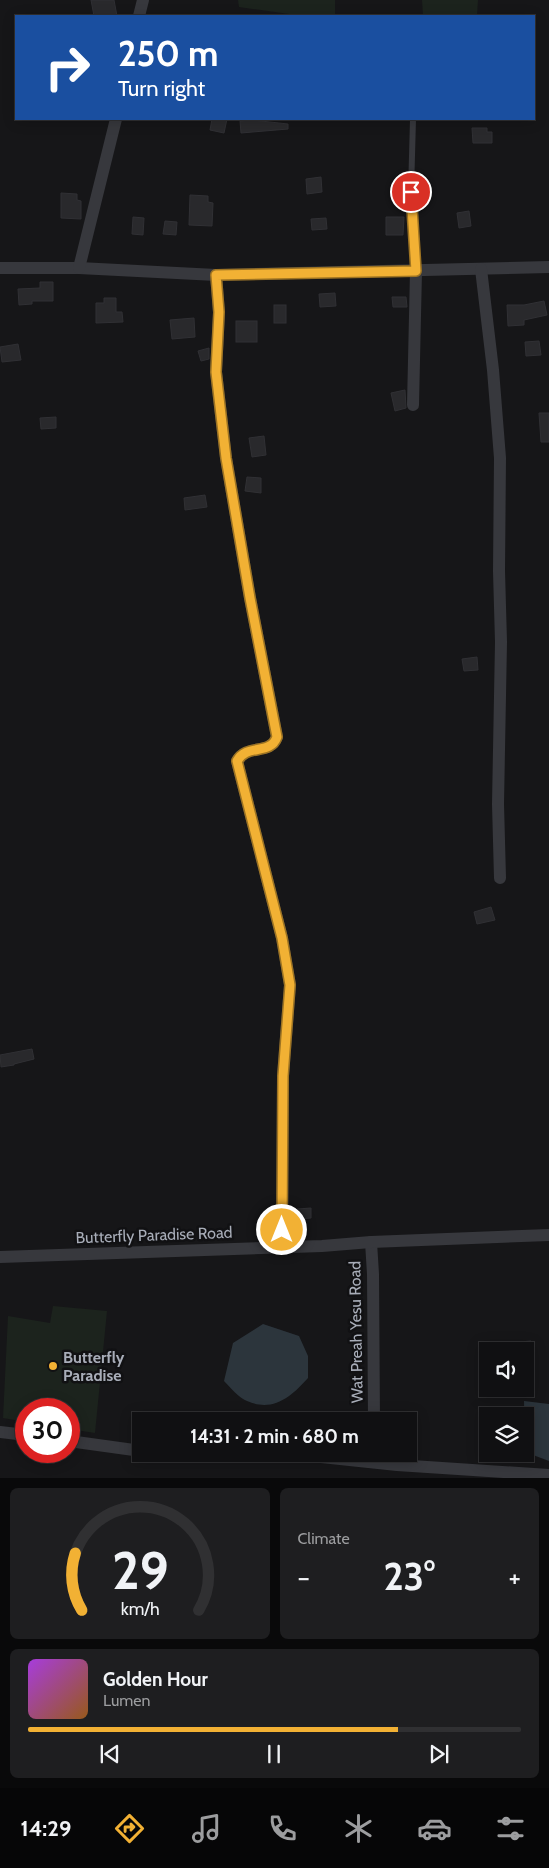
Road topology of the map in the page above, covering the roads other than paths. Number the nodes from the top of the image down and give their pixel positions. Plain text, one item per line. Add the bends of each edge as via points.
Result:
1 (143, 0) edge
2 (139, 15) edge
3 (116, 120) edge
4 (413, 120) edge
5 (549, 266) edge
6 (0, 268) edge
7 (79, 268) junction
8 (481, 269) junction
9 (416, 271) junction
10 (216, 275) junction
11 (413, 405) dead end
12 (500, 878) dead end
13 (549, 1235) edge
14 (371, 1242) junction
15 (282, 1247) junction
16 (0, 1256) edge
17 (374, 1412) edge
18 (0, 1432) edge
19 (15, 1434) edge
20 (80, 1443) edge
21 (132, 1450) edge
22 (413, 1462) edge
23 (549, 1476) edge

1 - 2 street
3 - 7 street
4 - 9 lane via 411,192
5 - 8 street
6 - 7 street
7 - 10 street
8 - 9 street
8 - 12 street via 500,458
9 - 10 street
9 - 11 street
10 - 15 street via 219,312 216,372 226,458 277,737 269,747 241,754 237,761 282,938 290,985 283,1076
13 - 14 street, Butterfly Paradise Road
14 - 15 street, Butterfly Paradise Road
14 - 17 street, Wat Preah Yesu Road
15 - 16 street, Butterfly Paradise Road
18 - 19 street
20 - 21 street
22 - 23 street

